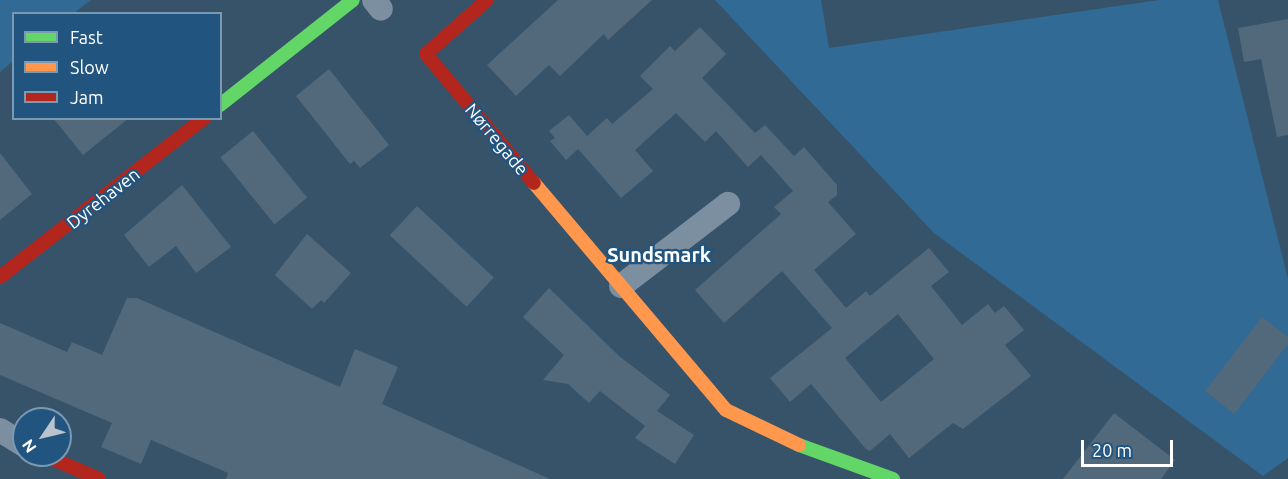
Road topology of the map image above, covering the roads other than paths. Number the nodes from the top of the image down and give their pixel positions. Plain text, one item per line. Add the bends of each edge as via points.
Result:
1 (353, 0) edge
2 (487, 0) edge
3 (222, 103) edge
4 (201, 120) edge
5 (728, 204) dead end
6 (0, 277) edge
7 (621, 286) junction
8 (72, 467) edge
9 (99, 479) edge
10 (893, 479) edge

1 - 3 street
2 - 7 street, Nørregade via 426,54
4 - 6 street, Dyrehaven
5 - 7 street
7 - 10 street, Nørregade via 726,410 802,446
8 - 9 street

